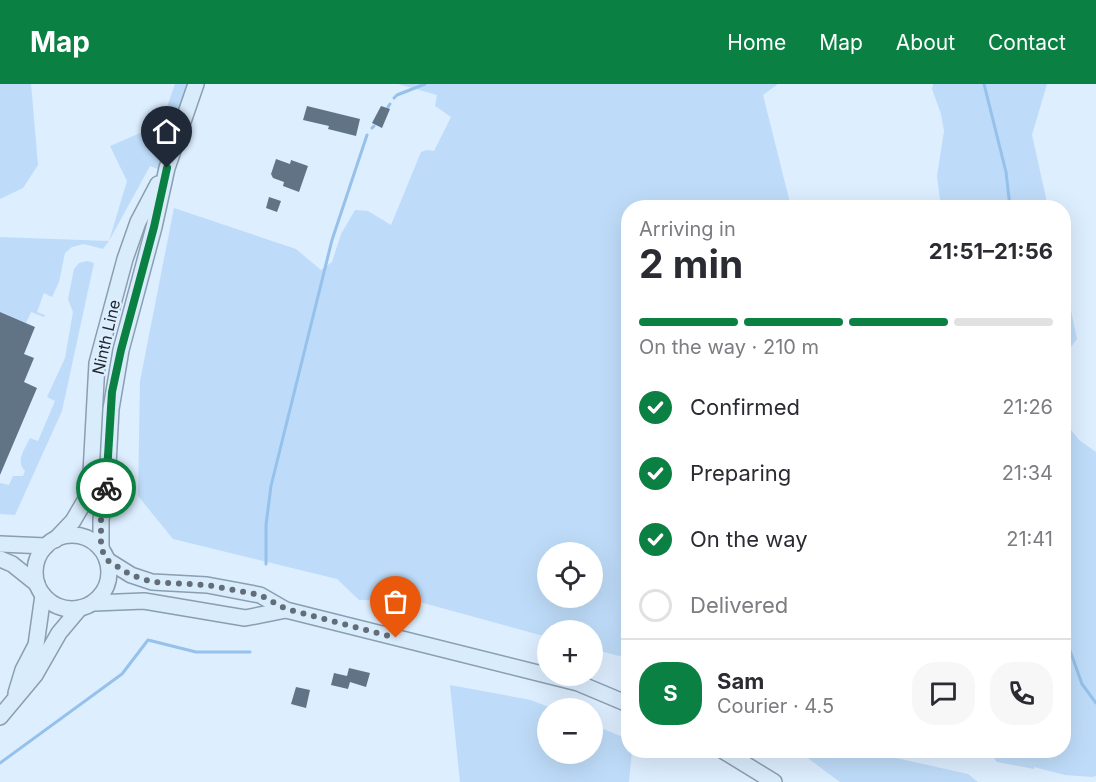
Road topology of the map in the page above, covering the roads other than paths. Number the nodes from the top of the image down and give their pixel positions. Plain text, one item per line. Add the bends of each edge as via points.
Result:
1 (196, 84) edge
2 (167, 168) junction
3 (50, 543) junction
4 (0, 544) edge
5 (104, 554) junction
6 (0, 559) edge
7 (40, 590) junction
8 (87, 605) junction
9 (286, 609) junction
10 (16, 696) junction
11 (621, 701) edge
12 (0, 717) edge
13 (735, 758) edge
14 (774, 782) edge

1 - 2 main road, Ninth Line
2 - 3 main road, Ninth Line via 138,222 97,363 87,497 74,521
2 - 5 main road, Ninth Line via 112,392 101,520
3 - 4 main road
3 - 5 main road via 79,536 91,540
3 - 7 main road via 36,564
5 - 8 main road via 108,584
5 - 9 main road via 131,575 152,582 207,585 260,595
6 - 7 main road via 12,564
7 - 8 main road via 60,607
7 - 10 main road via 36,645
8 - 9 main road via 144,602 245,618
8 - 10 main road via 59,633 35,675
9 - 11 main road via 578,683
10 - 12 main road
13 - 14 main road

